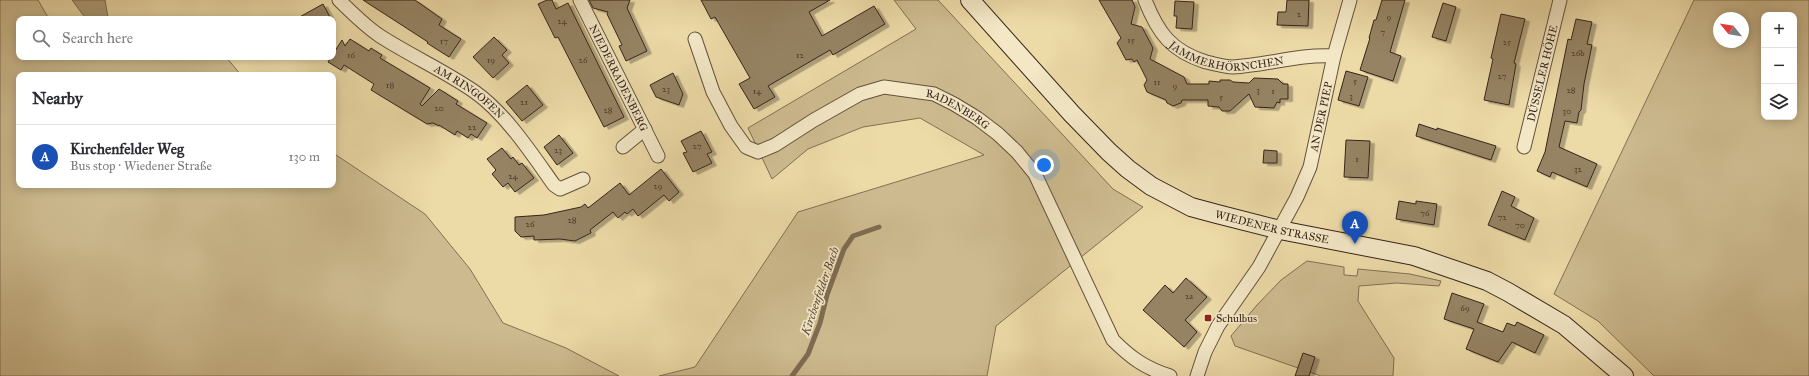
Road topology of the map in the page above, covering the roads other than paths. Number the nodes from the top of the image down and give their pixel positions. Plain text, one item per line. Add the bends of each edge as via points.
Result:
1 (339, 0) edge
2 (580, 0) edge
3 (970, 0) edge
4 (1145, 0) edge
5 (1350, 0) edge
6 (1560, 0) edge
7 (695, 39) dead end
8 (1334, 56) junction
9 (644, 129) junction
10 (623, 147) dead end
11 (1524, 147) dead end
12 (658, 156) dead end
13 (583, 179) dead end
14 (1280, 230) junction
15 (1170, 376) edge
16 (1196, 376) edge
17 (1624, 376) edge

1 - 13 street, AM RINGOFEN via 361,22 381,36 476,93 502,118 554,185 560,189
2 - 9 street, NIEDERRADENBERG
3 - 14 main road, WIEDENER STRASSE via 1072,114 1128,169 1151,186 1192,206
4 - 8 street, JAMMERHÖRNCHEN via 1152,20 1172,46 1184,54 1214,64 1233,67 1314,55
5 - 8 street, AN DER PIEP
6 - 11 street, DÜSSELER HÖHE
7 - 15 street, RADENBERG via 713,92 746,147 758,152 775,145 860,94 884,87 934,94 978,118 1017,152 1035,174 1113,340 1127,355 1148,369
8 - 14 street, AN DER PIEP via 1310,167
9 - 10 street
9 - 12 street, NIEDERRADENBERG
14 - 16 street, AN DER PIEP via 1259,267 1218,326
14 - 17 main road, WIEDENER STRASSE via 1414,256 1487,281 1564,326

